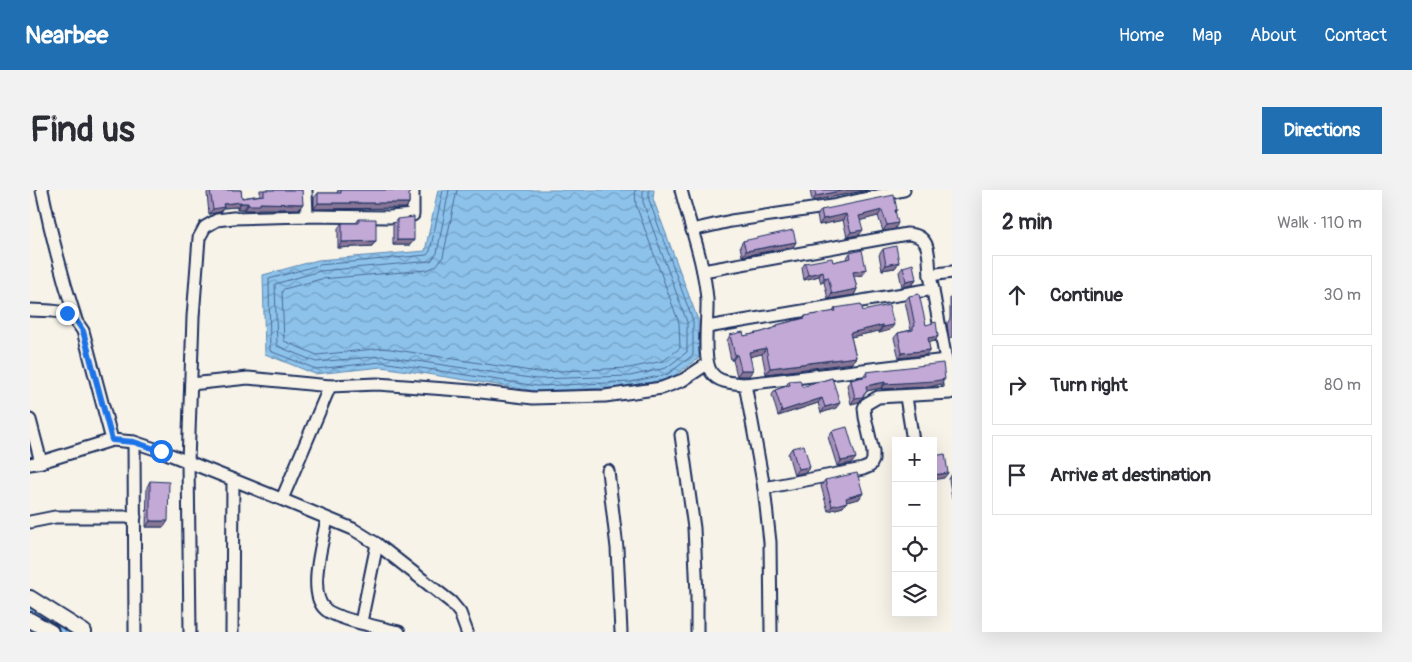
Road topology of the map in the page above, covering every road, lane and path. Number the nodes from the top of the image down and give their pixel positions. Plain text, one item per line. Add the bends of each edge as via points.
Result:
1 (42, 190) edge
2 (306, 190) edge
3 (413, 190) edge
4 (681, 190) edge
5 (904, 190) edge
6 (306, 216) junction
7 (692, 230) junction
8 (703, 271) junction
9 (952, 272) edge
10 (930, 275) junction
11 (933, 289) junction
12 (30, 310) edge
13 (76, 320) junction
14 (707, 327) junction
15 (946, 360) junction
16 (707, 364) junction
17 (191, 384) junction
18 (745, 384) junction
19 (330, 386) junction
20 (951, 393) edge
21 (906, 396) junction
22 (30, 420) edge
23 (681, 435) dead end
24 (912, 437) edge
25 (112, 440) junction
26 (134, 442) junction
27 (188, 462) junction
28 (36, 463) edge
29 (608, 471) dead end
30 (233, 480) junction
31 (764, 488) junction
32 (282, 499) junction
33 (135, 517) junction
34 (327, 519) junction
35 (30, 522) edge
36 (377, 544) junction
37 (30, 598) edge
38 (30, 620) edge
39 (361, 622) junction
40 (50, 632) edge
41 (84, 632) edge
42 (135, 632) edge
43 (190, 632) edge
44 (232, 632) edge
45 (399, 632) edge
46 (467, 632) edge
47 (621, 632) edge
48 (697, 632) edge
49 (771, 632) edge

1 - 13 street via 63,281
2 - 6 street
3 - 6 street via 412,215
4 - 7 street
5 - 7 street
6 - 17 street via 233,218 217,220 205,228 199,238
7 - 8 street
8 - 10 street via 918,234 928,249
8 - 14 street
9 - 10 street
10 - 11 street
11 - 14 street
11 - 15 street
12 - 13 street via 67,313
13 - 25 street via 83,331
14 - 16 street
15 - 18 street
15 - 20 street
16 - 18 street via 712,374 724,382
16 - 19 street via 683,380 662,388 605,396 533,398 377,384
17 - 19 street via 248,378
17 - 27 street
18 - 31 street
19 - 32 street
20 - 21 street
21 - 24 street
21 - 31 street via 878,397 866,404 865,417 874,452 870,466
22 - 28 street
23 - 48 street via 694,528
25 - 26 street
25 - 28 street
26 - 27 street
26 - 33 street
27 - 30 street
27 - 43 street
29 - 47 street via 617,548
30 - 32 street
30 - 44 street
31 - 49 street via 770,542
32 - 34 street
33 - 35 street via 55,517
33 - 42 street
34 - 36 street
34 - 39 street via 317,574 319,602 326,611
36 - 39 street
36 - 46 street via 452,602
37 - 41 main road
38 - 40 main road
39 - 45 street

